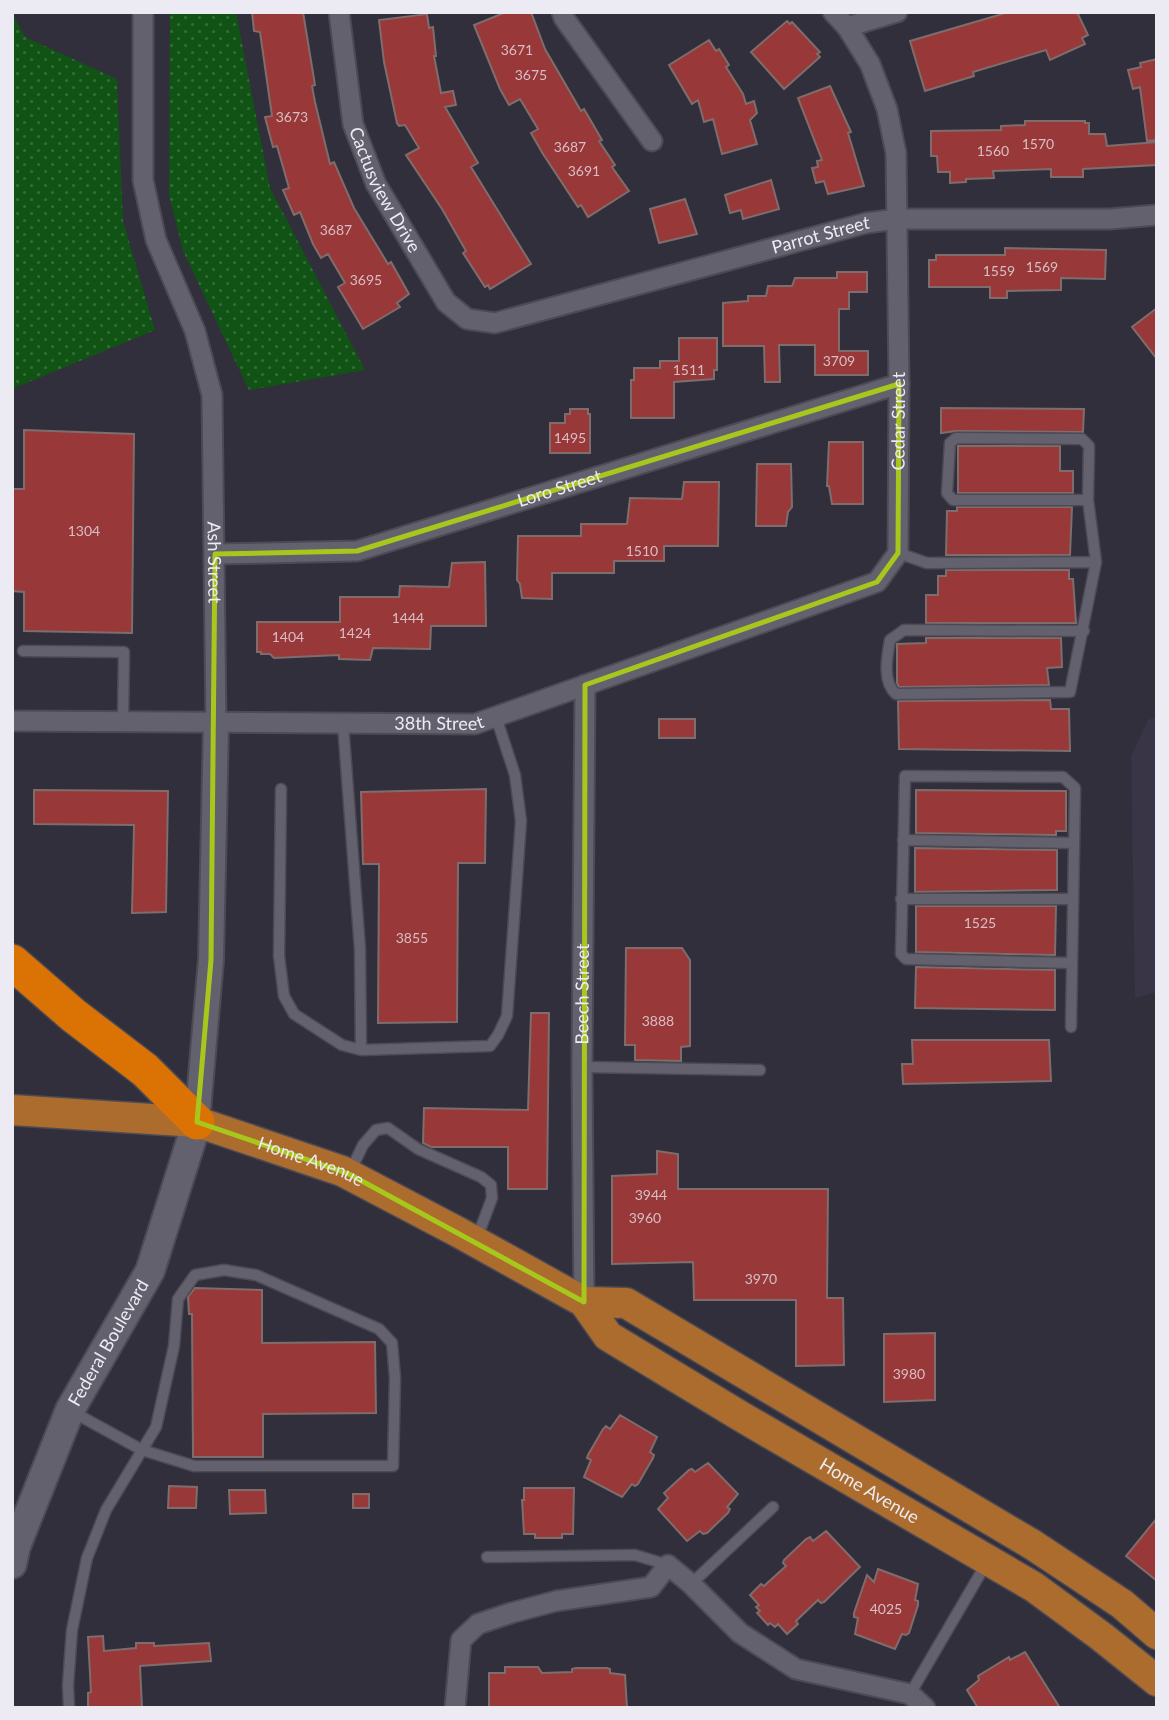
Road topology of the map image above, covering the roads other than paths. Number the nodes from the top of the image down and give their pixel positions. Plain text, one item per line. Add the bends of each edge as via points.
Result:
1 (143, 12) edge
2 (339, 12) edge
3 (562, 12) edge
4 (897, 12) edge
5 (840, 19) edge
6 (652, 141) dead end
7 (1157, 215) edge
8 (897, 219) junction
9 (495, 323) joint
10 (899, 384) junction
11 (1088, 500) junction
12 (898, 552) junction
13 (215, 554) junction
14 (1096, 562) junction
15 (1083, 631) junction
16 (23, 651) dead end
17 (584, 685) junction
18 (496, 717) junction
19 (12, 721) edge
20 (123, 723) junction
21 (216, 724) junction
22 (343, 724) junction
23 (281, 789) dead end
24 (903, 840) junction
25 (1074, 844) junction
26 (901, 899) junction
27 (1072, 899) junction
28 (12, 962) edge
29 (1072, 963) junction
30 (1071, 1027) dead end
31 (361, 1050) junction
32 (582, 1067) junction
33 (760, 1070) dead end
34 (18, 1110) edge
35 (197, 1122) junction
36 (349, 1174) junction
37 (475, 1241) junction
38 (584, 1302) junction
39 (70, 1410) junction
40 (142, 1450) junction
41 (773, 1507) dead end
42 (487, 1557) dead end
43 (989, 1560) junction
44 (12, 1564) edge
45 (668, 1565) junction
46 (691, 1584) junction
47 (1157, 1634) edge
48 (1157, 1681) edge
49 (910, 1693) junction
50 (69, 1708) edge
51 (455, 1708) edge
52 (925, 1708) edge

1 - 13 street, Ash Street via 144,180 156,240 195,331 212,395
2 - 9 street, Cactusview Drive via 353,124 376,184 446,302 467,318
3 - 6 street
4 - 5 street
5 - 8 street, Cedar Street via 870,64 887,109 896,153
7 - 8 street, Parrot Street
8 - 9 street, Parrot Street via 866,223
8 - 10 street, Cedar Street
10 - 12 street, Cedar Street
10 - 13 street, Loro Street via 357,551
11 - 11 lane via 1089,446 1082,439 956,438 950,443 947,493 953,500
11 - 14 lane
12 - 14 lane via 927,563
12 - 17 street, 38th Street via 877,582
13 - 21 street, Ash Street
14 - 15 lane
15 - 15 lane via 1070,692 896,694 891,690 886,667 890,640 904,630
16 - 20 lane via 124,652
17 - 18 street, 38th Street
17 - 32 street, Beech Street
18 - 22 street, 38th Street via 475,724
18 - 31 lane via 515,775 521,821 507,1016 490,1046
19 - 20 street, 38th Street
20 - 21 street, 38th Street
21 - 22 street, 38th Street
21 - 35 street, Ash Street via 211,960
22 - 31 lane via 360,949
23 - 31 lane via 279,956 284,996 294,1014 342,1045
24 - 25 lane
24 - 25 lane via 905,776 1063,777 1076,788
24 - 26 lane
25 - 27 lane
26 - 27 lane
26 - 29 lane via 901,954 906,959
27 - 29 lane
28 - 35 highway via 145,1070
29 - 30 lane
32 - 33 lane
32 - 38 street, Beech Street
34 - 35 main road, Home Avenue
35 - 36 main road, Home Avenue
35 - 39 main road, Federal Boulevard via 150,1271
36 - 37 main road, Home Avenue
36 - 37 lane via 363,1145 376,1130 388,1128 418,1149 481,1177 491,1185 492,1198
37 - 38 main road, Home Avenue
38 - 43 main road, Home Avenue via 608,1336
38 - 47 main road, Home Avenue via 626,1303 1033,1545 1122,1604
39 - 40 lane
39 - 44 main road, Federal Boulevard
40 - 40 lane via 194,1466 393,1466 392,1343 379,1329 256,1275 224,1270 195,1275 178,1299 174,1346 156,1427
40 - 50 lane via 106,1510 87,1558 72,1630
41 - 46 lane
42 - 45 lane via 635,1555
43 - 48 main road, Home Avenue via 1034,1587
43 - 49 lane
45 - 46 street
45 - 51 street via 651,1587 556,1601 478,1624 461,1640
46 - 49 street via 740,1633 796,1668
49 - 52 street

